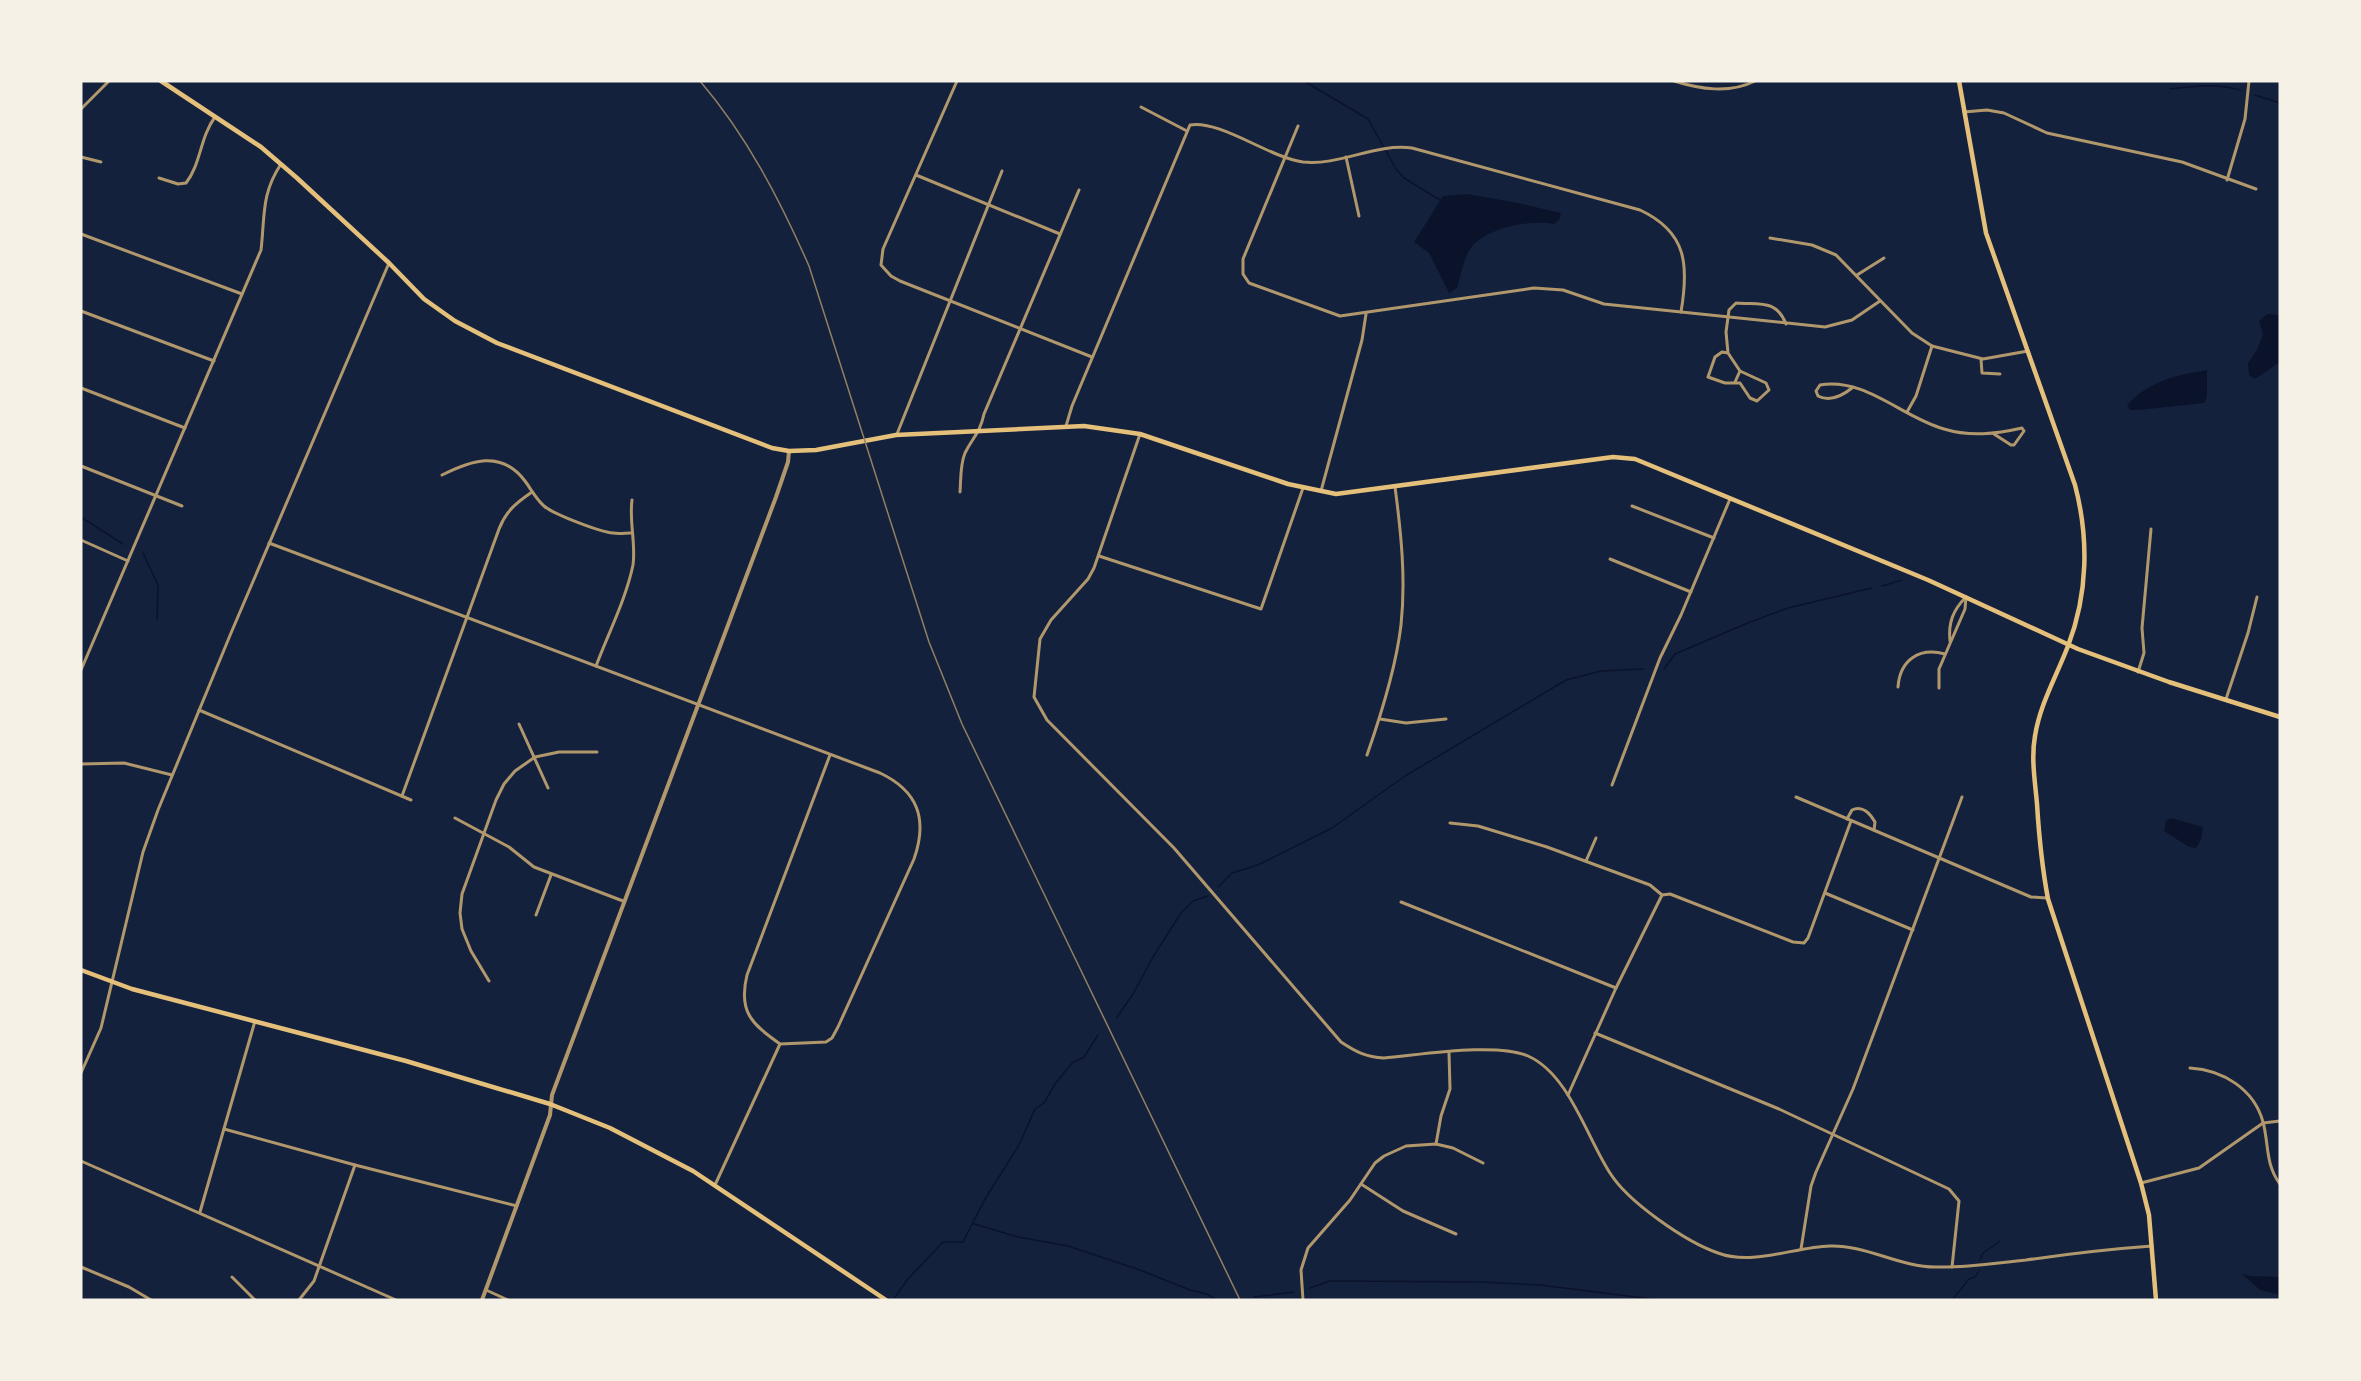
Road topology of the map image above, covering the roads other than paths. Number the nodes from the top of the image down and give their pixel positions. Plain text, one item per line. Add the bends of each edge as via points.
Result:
1 (109, 81) edge
2 (162, 81) edge
3 (957, 81) edge
4 (1674, 81) edge
5 (1755, 81) edge
6 (1959, 81) edge
7 (2249, 81) edge
8 (1141, 107) dead end
9 (81, 109) edge
10 (1964, 112) junction
11 (215, 117) junction
12 (1298, 126) dead end
13 (1186, 131) junction
14 (1346, 157) junction
15 (81, 158) edge
16 (1284, 158) junction
17 (101, 162) dead end
18 (281, 164) junction
19 (1002, 171) dead end
20 (916, 175) junction
21 (159, 178) dead end
22 (2227, 180) junction
23 (2256, 189) dead end
24 (1079, 190) dead end
25 (988, 205) junction
26 (1359, 216) dead end
27 (81, 234) edge
28 (1060, 234) junction
29 (1770, 238) dead end
30 (1884, 258) dead end
31 (389, 262) junction
32 (1857, 275) junction
33 (242, 294) junction
34 (949, 300) junction
35 (1880, 301) junction
36 (81, 311) edge
37 (1681, 312) junction
38 (1366, 314) junction
39 (1728, 317) junction
40 (1786, 324) junction
41 (1020, 328) junction
42 (1932, 346) junction
43 (2028, 351) junction
44 (1728, 353) junction
45 (1092, 357) junction
46 (1981, 359) junction
47 (214, 361) junction
48 (1740, 371) junction
49 (2000, 374) dead end
50 (1735, 382) junction
51 (81, 388) edge
52 (1852, 388) junction
53 (1907, 412) junction
54 (1066, 426) junction
55 (185, 428) junction
56 (981, 430) junction
57 (1140, 434) junction
58 (1994, 434) junction
59 (896, 435) junction
60 (789, 451) junction
61 (81, 466) edge
62 (442, 475) dead end
63 (1395, 487) junction
64 (1304, 488) junction
65 (1321, 491) junction
66 (532, 492) junction
67 (960, 492) dead end
68 (156, 495) junction
69 (1730, 497) junction
70 (632, 500) dead end
71 (182, 506) dead end
72 (1632, 506) dead end
73 (2151, 529) dead end
74 (631, 533) junction
75 (1714, 538) junction
76 (81, 540) edge
77 (269, 543) junction
78 (1099, 556) junction
79 (1610, 559) dead end
80 (128, 561) junction
81 (1690, 592) junction
82 (1966, 597) junction
83 (2257, 597) dead end
84 (466, 618) junction
85 (1952, 619) junction
86 (1959, 622) junction
87 (1950, 643) junction
88 (2068, 645) junction
89 (1945, 654) junction
90 (596, 666) junction
91 (81, 670) edge
92 (2138, 672) junction
93 (1898, 687) dead end
94 (1939, 688) dead end
95 (2226, 699) junction
96 (697, 704) junction
97 (199, 710) junction
98 (2280, 717) edge
99 (1380, 719) junction
100 (1446, 719) dead end
101 (519, 724) dead end
102 (597, 752) dead end
103 (830, 754) junction
104 (1367, 755) dead end
105 (536, 757) junction
106 (81, 764) edge
107 (172, 775) junction
108 (1612, 785) dead end
109 (548, 788) dead end
110 (402, 796) junction
111 (1797, 797) dead end
112 (1962, 797) dead end
113 (411, 800) dead end
114 (455, 818) dead end
115 (1849, 820) junction
116 (1450, 823) dead end
117 (1874, 830) junction
118 (484, 833) junction
119 (1596, 838) dead end
120 (1939, 859) junction
121 (1586, 861) junction
122 (551, 875) junction
123 (1825, 893) junction
124 (1662, 895) junction
125 (2048, 898) junction
126 (623, 901) junction
127 (1401, 902) dead end
128 (536, 915) dead end
129 (1913, 930) junction
130 (81, 970) edge
131 (489, 981) dead end
132 (113, 983) junction
133 (1616, 988) junction
134 (255, 1021) junction
135 (1595, 1034) junction
136 (780, 1044) junction
137 (1449, 1053) junction
138 (2190, 1068) dead end
139 (81, 1072) edge
140 (1568, 1095) junction
141 (550, 1104) junction
142 (2280, 1121) edge
143 (2263, 1123) junction
144 (224, 1129) junction
145 (1834, 1134) junction
146 (1436, 1144) junction
147 (81, 1161) edge
148 (1483, 1163) dead end
149 (355, 1165) junction
150 (2141, 1183) junction
151 (1361, 1184) junction
152 (2280, 1184) edge
153 (715, 1185) junction
154 (517, 1206) junction
155 (200, 1213) junction
156 (1456, 1234) dead end
157 (2152, 1246) junction
158 (1801, 1249) junction
159 (320, 1266) junction
160 (81, 1267) edge
161 (1952, 1268) junction
162 (232, 1277) dead end
163 (486, 1290) junction
164 (151, 1300) edge
165 (255, 1300) edge
166 (299, 1300) edge
167 (396, 1300) edge
168 (482, 1300) edge
169 (508, 1300) edge
170 (886, 1300) edge
171 (1303, 1300) edge
172 (2156, 1300) edge

1 - 9 street
2 - 11 main road
3 - 20 street
4 - 5 street via 1713,89 1739,88
6 - 10 main road
7 - 22 street via 2245,119
8 - 13 street
10 - 22 street via 2004,113 2036,130 2167,158
10 - 43 main road via 1986,233
11 - 18 main road
11 - 21 street via 202,138 186,183
12 - 16 street
13 - 16 street via 1195,124 1211,127
13 - 45 street
14 - 16 street via 1316,163
14 - 26 street
14 - 37 street via 1395,146 1412,148 1656,217 1679,244 1685,263
15 - 17 street
16 - 38 street via 1243,259 1243,274 1249,283 1333,313
18 - 31 main road
18 - 33 street via 266,195 261,250
19 - 25 street
20 - 25 street
20 - 34 street via 883,249 881,265 900,281
22 - 23 street
24 - 28 street
25 - 28 street
25 - 34 street
27 - 33 street
28 - 41 street
29 - 32 street via 1822,248 1836,255
30 - 32 street
31 - 60 main road via 424,299 497,343 772,448
31 - 77 street
32 - 35 street
33 - 47 street
34 - 41 street
34 - 59 street
35 - 40 street via 1840,325
35 - 42 street via 1912,333
36 - 47 street
37 - 38 street via 1605,304 1563,290 1534,288
37 - 39 street
38 - 65 street
39 - 40 street
39 - 40 street via 1736,303 1773,306
39 - 44 street
41 - 45 street
41 - 56 street
42 - 46 street
42 - 53 street
43 - 46 street
43 - 88 main road via 2075,485 2082,522 2083,580
44 - 48 street
44 - 50 street via 1715,357 1708,377
45 - 54 street
46 - 49 street via 1982,373
47 - 55 street
48 - 50 street
48 - 50 street via 1766,383 1769,390 1757,400
51 - 55 street
52 - 52 street via 1832,383 1820,385 1816,391 1825,399 1842,396
52 - 53 street
53 - 58 street via 1946,430
54 - 56 main road
54 - 57 main road
55 - 68 street
56 - 59 main road
56 - 67 street via 964,455
57 - 64 main road
57 - 78 street
58 - 58 street via 2022,428 2024,431 2014,445
59 - 60 main road via 816,450
60 - 96 street via 776,497
61 - 68 street
62 - 66 street via 467,463 492,461 512,469
63 - 65 main road via 1336,494
63 - 69 main road via 1613,457 1641,460
63 - 99 street via 1401,538 1401,622
64 - 65 main road
64 - 78 street via 1261,609
66 - 74 street via 545,507 564,517 611,533
66 - 84 street via 505,515
68 - 71 street
68 - 80 street
69 - 75 street
69 - 82 main road
70 - 74 street
72 - 75 street
73 - 92 street via 2142,628 2144,653
74 - 90 street via 630,576
75 - 81 street
76 - 80 street
77 - 84 street
77 - 97 street
78 - 137 street via 1088,579 1051,620 1040,639 1034,697 1047,720 1174,848 1341,1042 1369,1058
79 - 81 street
80 - 91 street
81 - 108 street via 1660,658
82 - 85 street
82 - 86 street
82 - 88 main road
83 - 95 street
84 - 90 street
84 - 110 street
85 - 86 street
85 - 87 street
86 - 87 street
87 - 89 street
88 - 92 main road
88 - 125 main road via 2042,710 2033,753
89 - 93 street via 1922,651 1899,676
89 - 94 street via 1939,669
90 - 96 street
92 - 95 main road
95 - 98 main road
96 - 103 street
96 - 126 street
97 - 107 street
97 - 110 street
99 - 100 street via 1406,723
99 - 104 street
101 - 105 street
102 - 105 street via 559,752
103 - 136 street via 743,990 749,1018
103 - 136 street via 902,786 919,813 920,840 832,1038 818,1043
105 - 109 street
105 - 118 street via 504,784
106 - 107 street via 124,763
107 - 132 street via 143,852
110 - 113 street
111 - 115 street
112 - 120 street
114 - 118 street
115 - 117 street
115 - 117 street via 1852,810 1865,810 1875,822
115 - 123 street
116 - 121 street via 1478,826
117 - 120 street
118 - 122 street
118 - 131 street via 462,894 460,913 471,951
119 - 121 street
120 - 125 street via 2031,897
120 - 129 street
121 - 124 street via 1650,885
122 - 126 street
122 - 128 street
123 - 124 street via 1808,938 1799,944 1670,894
123 - 129 street
124 - 133 street
125 - 150 main road
126 - 141 street
127 - 133 street
129 - 145 street
130 - 132 main road
132 - 134 main road
132 - 139 street
133 - 135 street
134 - 141 main road
134 - 144 street
135 - 140 street
135 - 145 street
136 - 153 street
137 - 140 street via 1491,1051 1527,1056 1541,1064
137 - 146 street via 1450,1089
138 - 143 street via 2204,1069 2241,1086 2253,1099
140 - 158 street via 1613,1179 1627,1196 1670,1227 1729,1257
141 - 153 main road via 610,1128
141 - 154 street via 550,1115
142 - 143 street
143 - 150 street via 2199,1168
143 - 152 street via 2266,1157
144 - 149 street
144 - 155 street
145 - 158 street via 1811,1186
145 - 161 street via 1954,1193 1959,1201
146 - 148 street
146 - 151 street via 1406,1146 1390,1153 1375,1163
147 - 155 street
149 - 154 street
149 - 159 street
150 - 157 main road
151 - 156 street via 1403,1211
151 - 171 street via 1308,1248 1301,1270
153 - 170 main road
154 - 163 street
155 - 159 street
157 - 161 street
157 - 172 main road
158 - 161 street via 1832,1245 1905,1264
159 - 166 street
159 - 167 street
160 - 164 street
162 - 165 street
163 - 168 street
163 - 169 street

